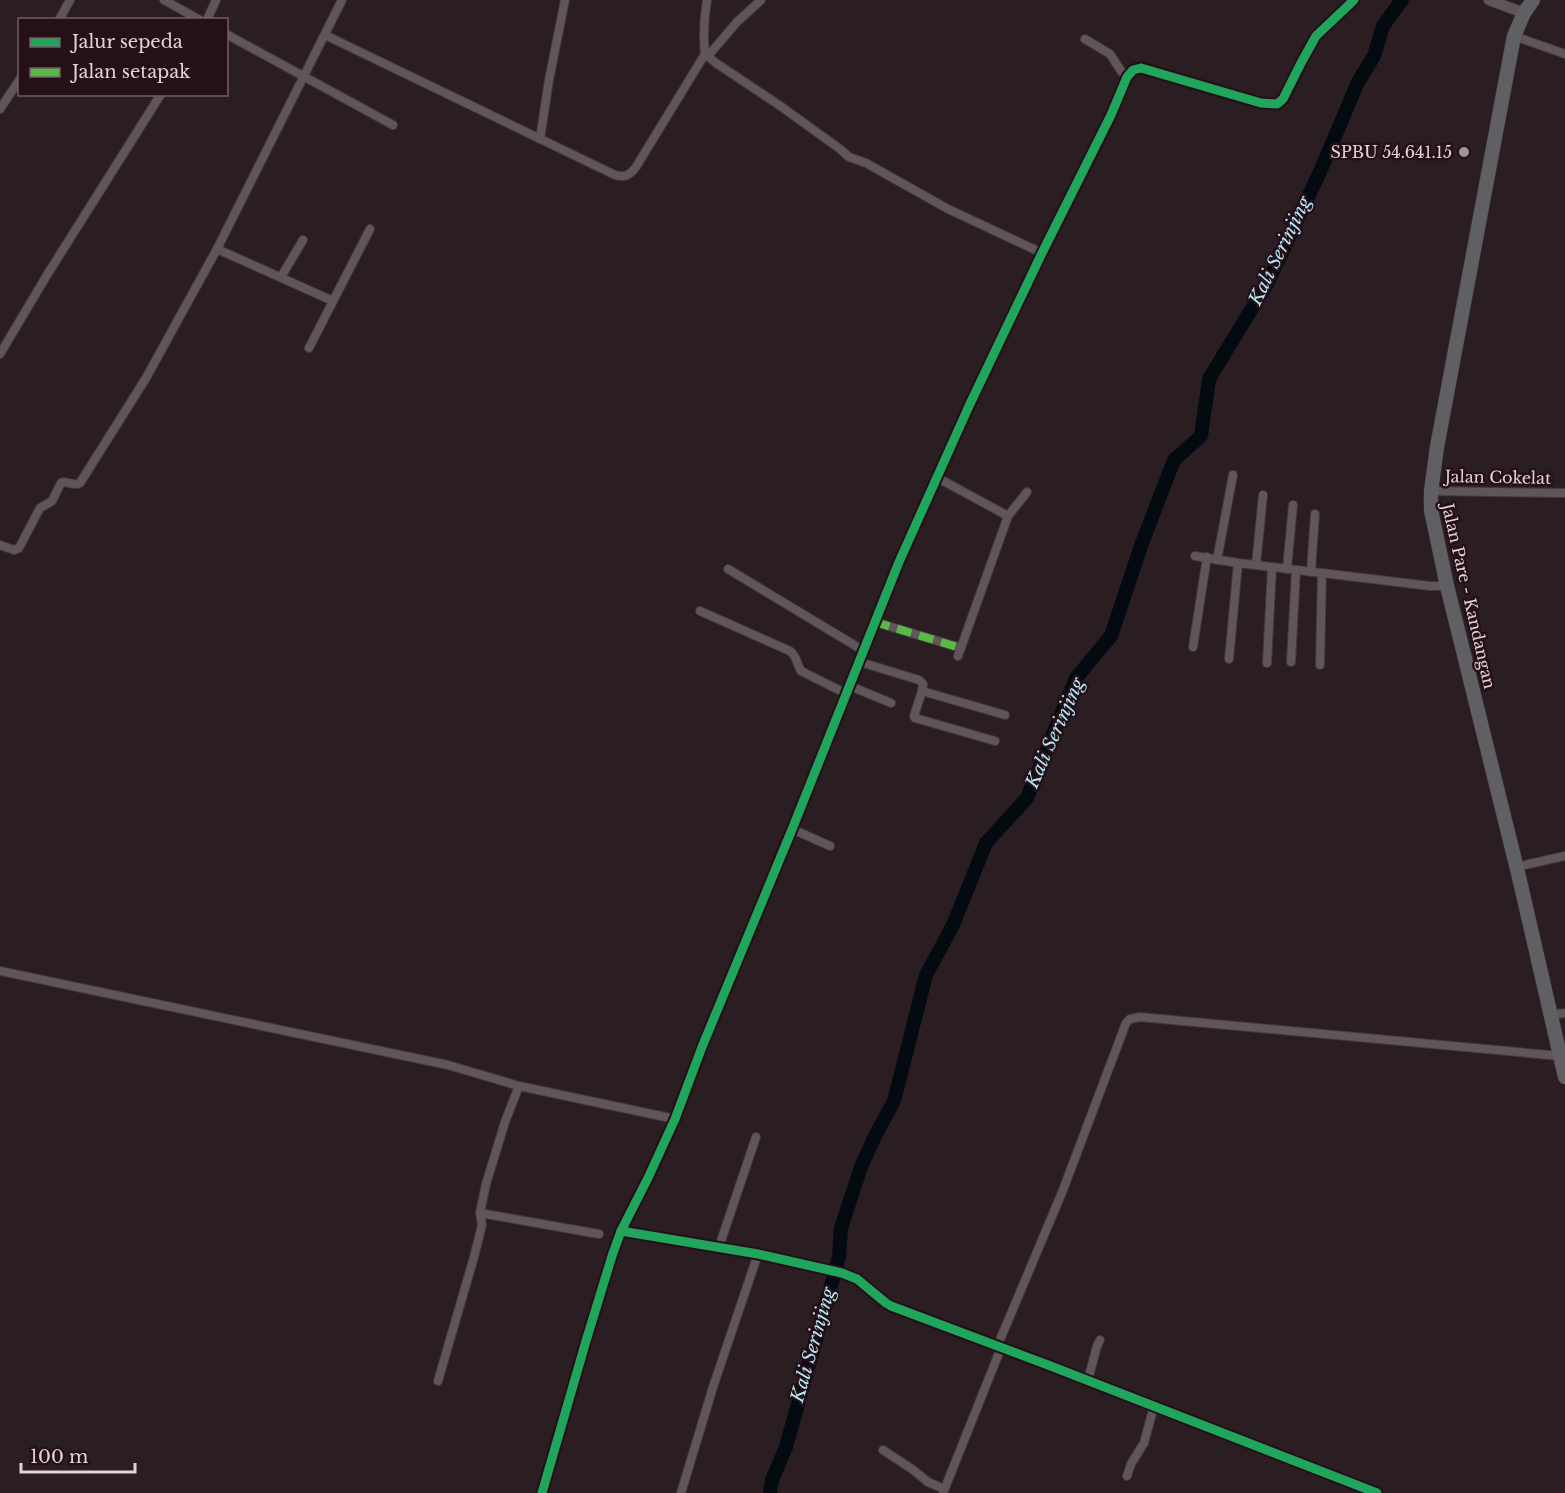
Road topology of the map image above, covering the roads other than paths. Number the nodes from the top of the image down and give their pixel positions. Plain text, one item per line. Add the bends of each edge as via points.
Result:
1 (70, 0) edge
2 (164, 0) edge
3 (216, 0) edge
4 (342, 0) edge
5 (565, 0) edge
6 (707, 0) edge
7 (761, 0) edge
8 (1354, 0) edge
9 (1489, 0) edge
10 (1533, 0) edge
11 (1524, 13) junction
12 (60, 18) edge
13 (196, 18) edge
14 (208, 18) edge
15 (228, 35) edge
16 (325, 35) junction
17 (1514, 36) junction
18 (1085, 39) dead end
19 (1565, 54) edge
20 (706, 55) junction
21 (304, 76) junction
22 (1127, 77) junction
23 (18, 82) edge
24 (160, 96) edge
25 (0, 109) edge
26 (393, 124) dead end
27 (540, 139) junction
28 (370, 230) dead end
29 (303, 240) dead end
30 (218, 249) junction
31 (1042, 253) junction
32 (281, 277) junction
33 (333, 301) junction
34 (309, 348) dead end
35 (0, 354) edge
36 (1233, 475) dead end
37 (936, 477) junction
38 (1431, 491) junction
39 (1027, 492) dead end
40 (1565, 493) edge
41 (1263, 495) dead end
42 (1293, 505) dead end
43 (1315, 514) dead end
44 (1008, 516) junction
45 (0, 545) edge
46 (1195, 556) dead end
47 (1207, 557) junction
48 (1217, 560) junction
49 (1238, 563) junction
50 (1256, 565) junction
51 (1272, 567) junction
52 (728, 569) dead end
53 (1292, 569) junction
54 (1311, 572) junction
55 (1322, 573) junction
56 (1447, 586) junction
57 (700, 612) dead end
58 (875, 622) junction
59 (1193, 647) dead end
60 (862, 656) junction
61 (1229, 659) dead end
62 (1291, 662) dead end
63 (1268, 663) dead end
64 (1320, 665) dead end
65 (848, 690) junction
66 (922, 691) junction
67 (891, 703) dead end
68 (1005, 715) dead end
69 (995, 741) dead end
70 (792, 829) junction
71 (830, 846) dead end
72 (1565, 856) edge
73 (1516, 867) junction
74 (0, 971) edge
75 (1565, 1012) edge
76 (1550, 1015) junction
77 (1560, 1056) junction
78 (1565, 1077) edge
79 (519, 1086) junction
80 (675, 1119) junction
81 (756, 1137) dead end
82 (480, 1213) junction
83 (621, 1231) junction
84 (599, 1234) dead end
85 (719, 1247) junction
86 (758, 1254) junction
87 (1100, 1340) dead end
88 (999, 1347) junction
89 (1088, 1380) junction
90 (438, 1382) dead end
91 (1154, 1406) junction
92 (883, 1450) dead end
93 (1127, 1476) dead end
94 (944, 1491) edge
95 (542, 1493) edge
96 (681, 1493) edge
97 (1377, 1493) edge

1 - 12 street
2 - 13 street
3 - 14 street
4 - 16 street
5 - 27 street
6 - 20 street via 703,41
7 - 20 street
8 - 22 street via 1316,36 1277,104 1261,103 1140,68
9 - 11 street
10 - 11 main road, Jalan Pare - Kandangan
11 - 17 main road, Jalan Pare - Kandangan
15 - 21 street
16 - 21 street
16 - 27 street
17 - 19 street
17 - 38 main road, Jalan Pare - Kandangan via 1448,380
18 - 22 street via 1110,54
20 - 27 street via 628,175 615,175
20 - 31 street via 849,157
21 - 26 street
21 - 30 street
22 - 31 street
23 - 25 street
24 - 35 street
28 - 33 street
29 - 32 street
30 - 32 street
30 - 45 street via 146,378 80,483 63,482 52,501 39,508 19,548
31 - 37 street
32 - 33 street
33 - 34 street
36 - 48 street
37 - 44 street
37 - 58 street
38 - 40 street, Jalan Cokelat
38 - 56 main road, Jalan Pare - Kandangan via 1431,510
39 - 44 street
41 - 50 street
42 - 53 street
43 - 54 street
44 - 58 street via 960,652
46 - 47 street
47 - 48 street
47 - 59 street
48 - 49 street
49 - 50 street
49 - 61 street
50 - 51 street
51 - 53 street
51 - 63 street
52 - 60 street
53 - 54 street
53 - 62 street
54 - 55 street
55 - 56 street
55 - 64 street
56 - 73 main road, Jalan Pare - Kandangan
57 - 65 street via 790,651 801,671
58 - 60 street
60 - 65 street
60 - 66 street via 919,680
65 - 67 street
65 - 70 street
66 - 68 street
66 - 69 street via 915,718
70 - 71 street
70 - 80 street
72 - 73 street
73 - 76 main road, Jalan Pare - Kandangan
74 - 79 street via 448,1065
75 - 76 street
76 - 77 main road, Jalan Pare - Kandangan
77 - 78 main road, Jalan Pare - Kandangan
77 - 88 street via 1130,1019
79 - 80 street
79 - 82 street
80 - 83 street
81 - 85 street
82 - 84 street
82 - 90 street via 482,1225
83 - 85 street
83 - 95 street
85 - 86 street
86 - 88 street via 842,1273 857,1279 886,1304
86 - 96 street
87 - 89 street
88 - 89 street
88 - 94 street
89 - 91 street
91 - 93 street via 1143,1445
91 - 97 street
92 - 94 street

